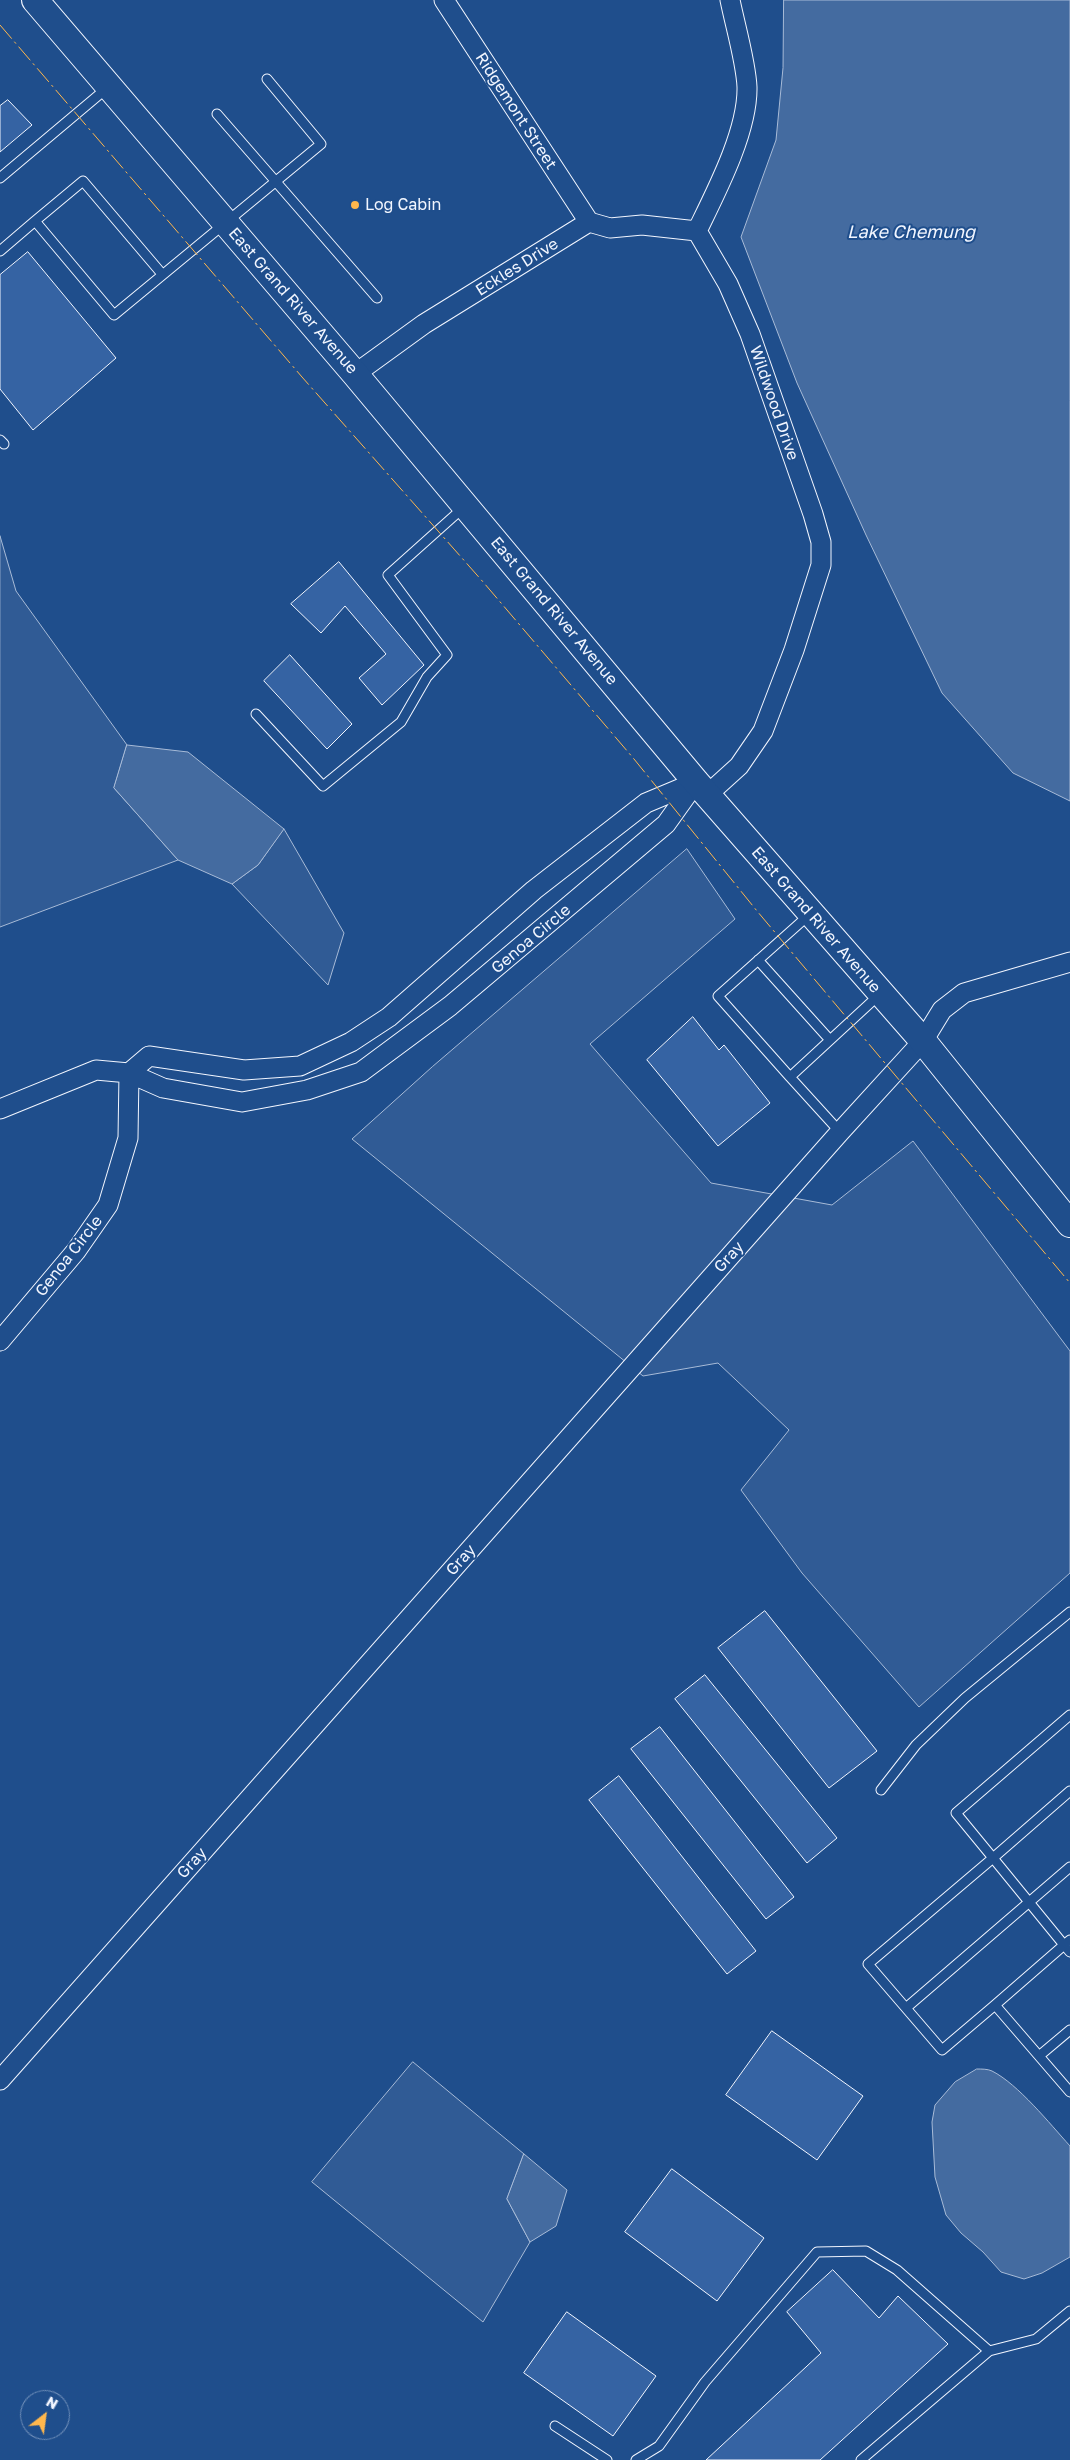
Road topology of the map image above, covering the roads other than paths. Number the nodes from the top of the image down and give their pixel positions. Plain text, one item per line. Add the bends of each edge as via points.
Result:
1 (35, 0) edge
2 (444, 0) edge
3 (730, 0) edge
4 (267, 79) dead end
5 (109, 86) junction
6 (217, 114) dead end
7 (0, 178) edge
8 (276, 182) junction
9 (35, 221) junction
10 (589, 222) junction
11 (225, 223) junction
12 (697, 231) junction
13 (0, 251) edge
14 (162, 274) junction
15 (377, 298) dead end
16 (355, 374) junction
17 (466, 506) junction
18 (256, 714) dead end
19 (701, 788) junction
20 (591, 846) junction
21 (612, 871) junction
22 (810, 914) junction
23 (758, 960) junction
24 (1070, 962) edge
25 (431, 980) junction
26 (880, 994) junction
27 (450, 1006) junction
28 (830, 1040) junction
29 (923, 1041) junction
30 (300, 1066) junction
31 (129, 1073) junction
32 (790, 1077) junction
33 (307, 1090) junction
34 (0, 1109) edge
35 (840, 1132) junction
36 (1070, 1224) edge
37 (0, 1341) edge
38 (1070, 1612) edge
39 (1070, 1715) edge
40 (881, 1790) dead end
41 (1070, 1791) edge
42 (992, 1858) junction
43 (1070, 1867) edge
44 (1029, 1902) junction
45 (1068, 1946) edge
46 (995, 2004) junction
47 (906, 2008) junction
48 (1070, 2030) edge
49 (1039, 2056) junction
50 (0, 2080) edge
51 (1070, 2092) edge
52 (1070, 2311) edge
53 (989, 2351) junction
54 (555, 2426) dead end
55 (640, 2459) edge
56 (607, 2460) edge
57 (861, 2460) edge

1 - 5 main road, East Grand River Avenue
2 - 10 street, Ridgemont Street
3 - 12 street via 747,87 744,110 736,145
4 - 8 lane via 321,144
5 - 7 lane
5 - 11 main road, East Grand River Avenue
6 - 8 lane
8 - 11 lane
8 - 15 lane
9 - 13 lane
9 - 14 lane via 114,315
9 - 14 lane via 84,180
10 - 12 street via 610,228 642,225
10 - 16 street, Eckles Drive via 424,324
11 - 14 lane
11 - 16 main road, East Grand River Avenue
12 - 19 street, Wildwood Drive via 728,284 750,334 821,542 821,565 794,650 763,731 739,766
16 - 17 main road, East Grand River Avenue
17 - 18 lane via 388,575 446,655 427,676 401,722 323,786
17 - 19 main road, East Grand River Avenue
19 - 20 street via 646,803
19 - 21 street, Genoa Circle
19 - 22 main road, East Grand River Avenue
20 - 21 street
20 - 25 street via 534,890
21 - 27 street, Genoa Circle
22 - 23 lane
22 - 26 main road, East Grand River Avenue
23 - 28 lane
23 - 32 lane via 718,996
24 - 29 street, Gray via 964,993 942,1010
25 - 27 street
25 - 30 street via 389,1017 351,1042
26 - 28 lane
26 - 29 main road, East Grand River Avenue
27 - 33 street, Genoa Circle via 361,1072
28 - 32 lane
29 - 35 street, Gray
29 - 36 main road, East Grand River Avenue
30 - 31 street via 244,1070 150,1056
30 - 33 street
31 - 33 street, Genoa Circle via 163,1088 242,1102
31 - 34 street, Genoa Circle via 96,1070
31 - 37 street, Genoa Circle via 128,1138 108,1205 76,1251
32 - 35 lane
35 - 50 street, Gray
38 - 40 lane via 964,1698 916,1745
39 - 42 lane via 956,1813
41 - 42 lane
42 - 44 lane
42 - 47 lane via 868,1964
43 - 44 lane
44 - 45 lane
44 - 47 lane
45 - 46 lane
46 - 47 lane via 942,2050
46 - 49 lane
48 - 49 lane
49 - 51 lane
52 - 53 lane via 1036,2339
53 - 55 lane via 897,2270 866,2251 817,2252 705,2382 659,2446
53 - 57 lane
54 - 56 lane

